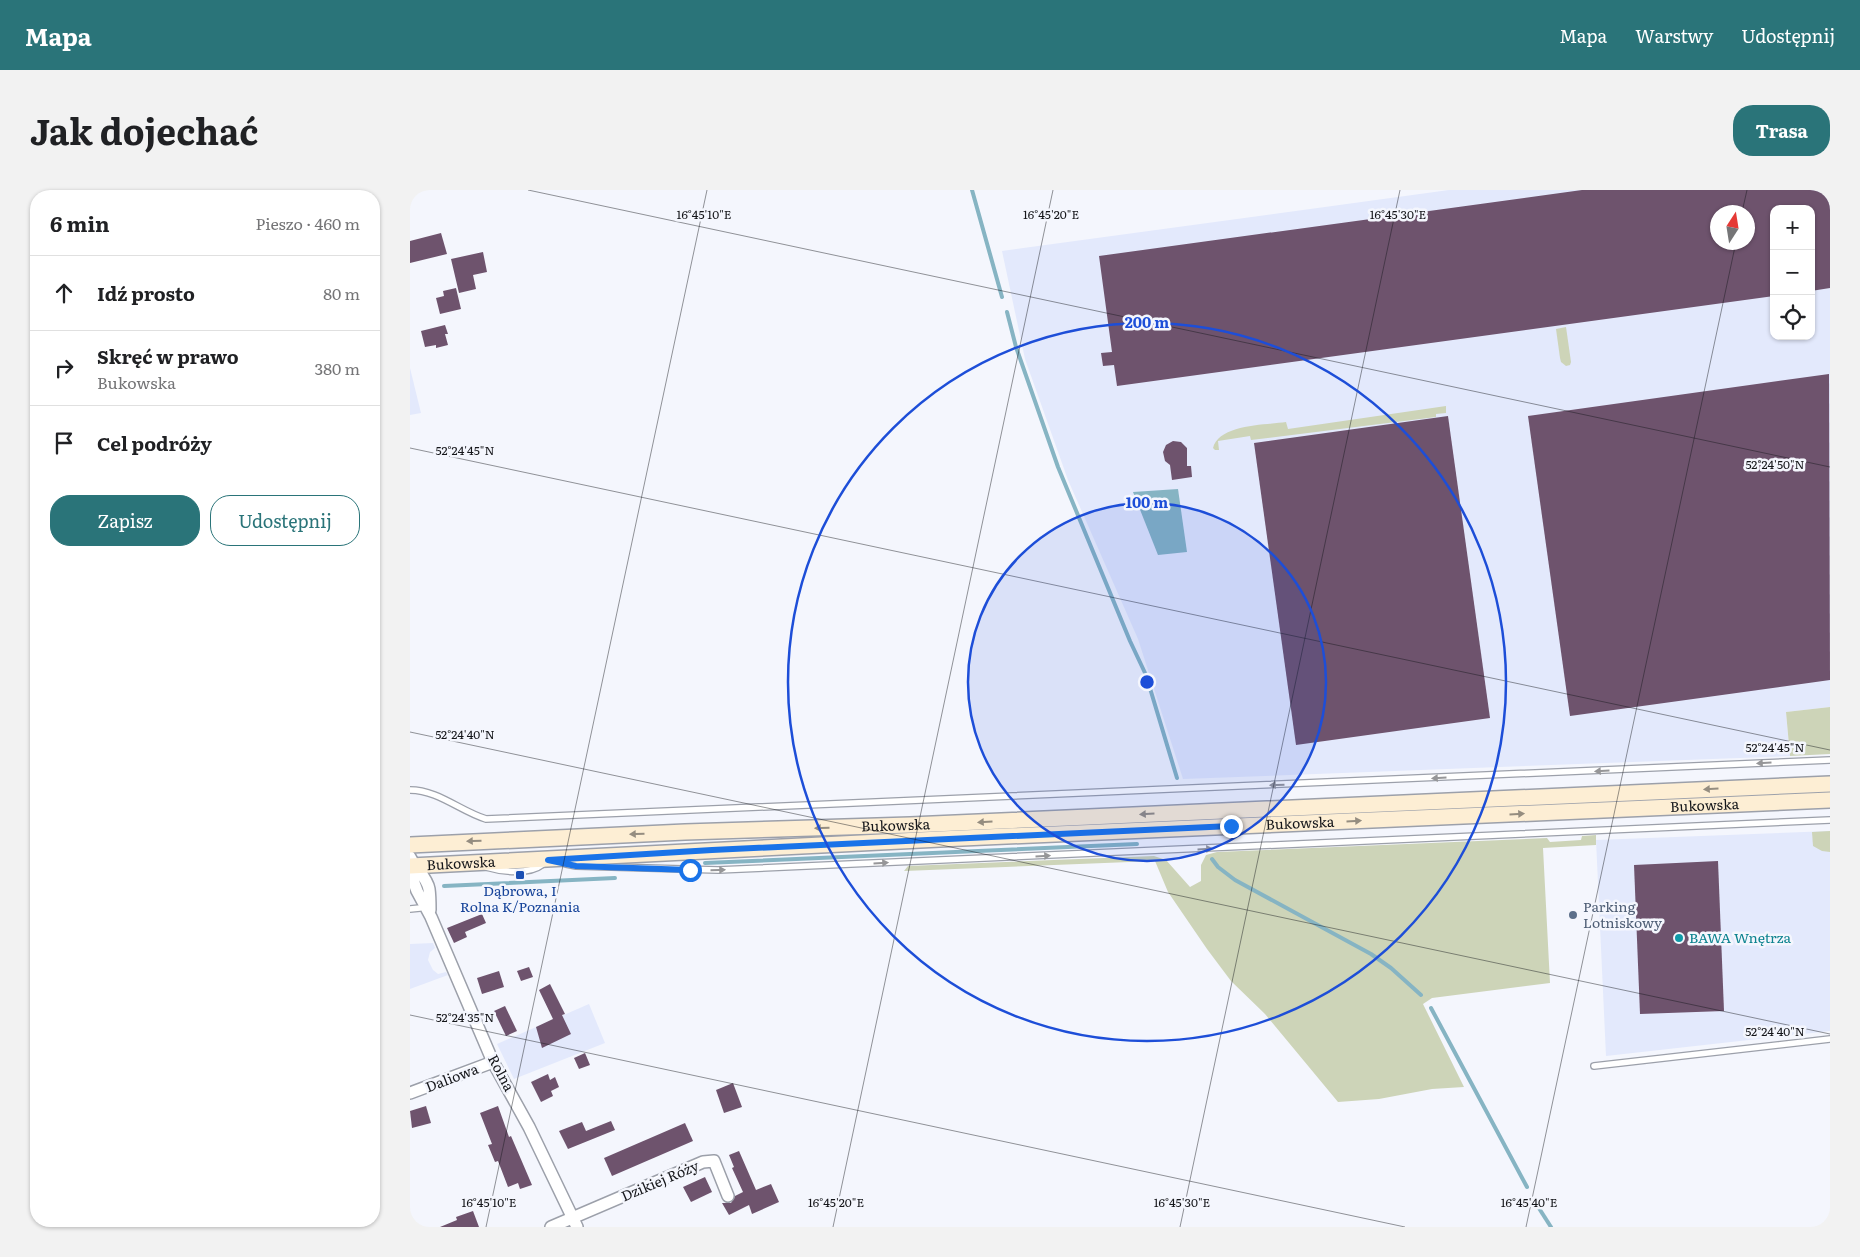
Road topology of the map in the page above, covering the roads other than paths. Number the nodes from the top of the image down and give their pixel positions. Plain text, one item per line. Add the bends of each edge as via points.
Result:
1 (1830, 760) edge
2 (1830, 784) edge
3 (410, 790) edge
4 (1830, 800) edge
5 (1830, 820) edge
6 (410, 845) edge
7 (548, 860) junction
8 (411, 863) edge
9 (427, 903) junction
10 (410, 909) edge
11 (1830, 1039) edge
12 (493, 1062) junction
13 (1594, 1066) dead end
14 (410, 1093) edge
15 (728, 1196) dead end
16 (575, 1222) edge
17 (550, 1227) edge

1 -> 3 lane via 486,819 426,791
2 -> 6 main road, Bukowska
7 -> 4 main road, Bukowska via 920,840
7 -> 5 lane via 576,866 718,870
7 - 8 main road, Bukowska
8 - 9 street, Rolna via 427,882
9 - 10 lane
9 - 12 street, Rolna
11 - 13 lane
12 - 14 street, Daliowa
12 - 16 street, Rolna via 530,1127
15 - 16 street, Dzikiej Róży via 714,1161 703,1162
16 - 17 street

